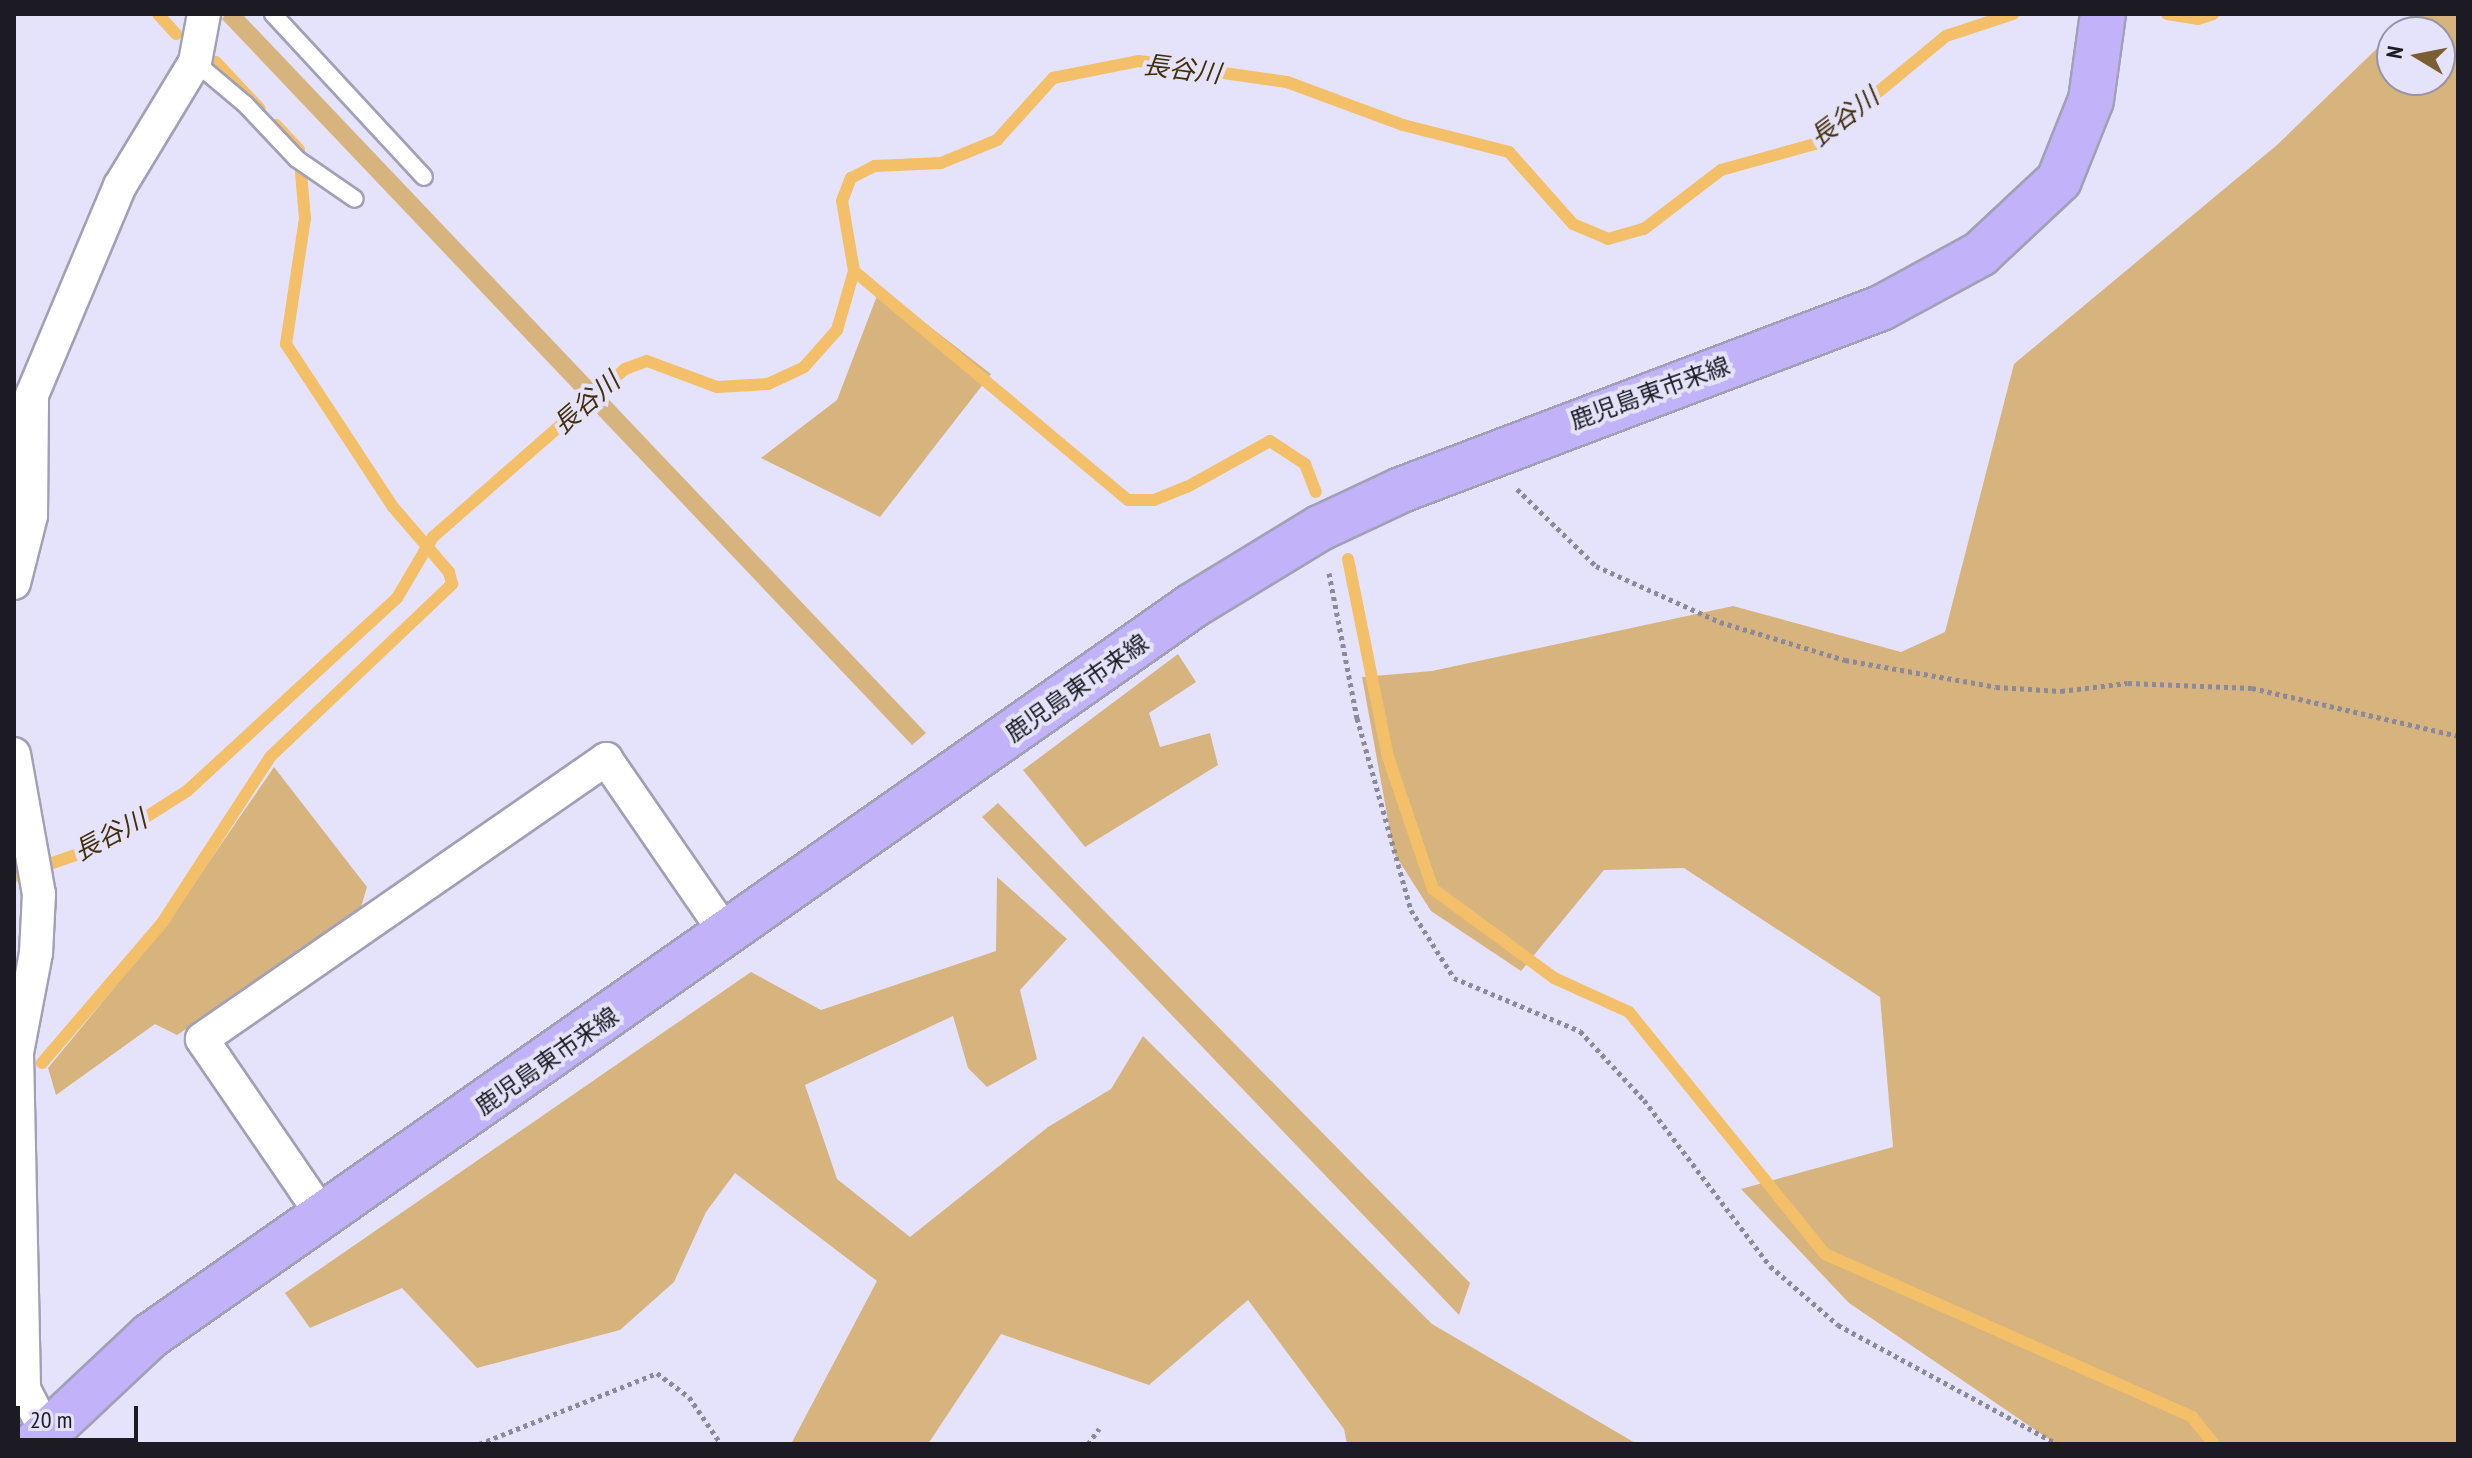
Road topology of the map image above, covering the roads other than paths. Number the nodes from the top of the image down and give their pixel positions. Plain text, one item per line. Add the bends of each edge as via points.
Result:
1 (273, 14) edge
2 (202, 15) edge
3 (2102, 22) edge
4 (195, 62) junction
5 (424, 177) dead end
6 (355, 199) dead end
7 (14, 583) edge
8 (14, 754) edge
9 (727, 935) junction
10 (15, 1053) edge
11 (323, 1216) junction
12 (40, 1437) edge

1 - 5 lane
2 - 4 street
3 - 9 main road, 鹿児島東市来線 via 2091,100 2059,180 1980,254 1881,308 1482,455 1320,528 1192,606
4 - 6 lane via 245,104 297,159
4 - 7 street via 120,186 32,395 31,516
8 - 10 street via 39,894 36,953
9 - 11 main road, 鹿児島東市来線
9 - 11 street via 606,759 202,1039
10 - 12 street via 24,1389
11 - 12 main road, 鹿児島東市来線 via 150,1336

